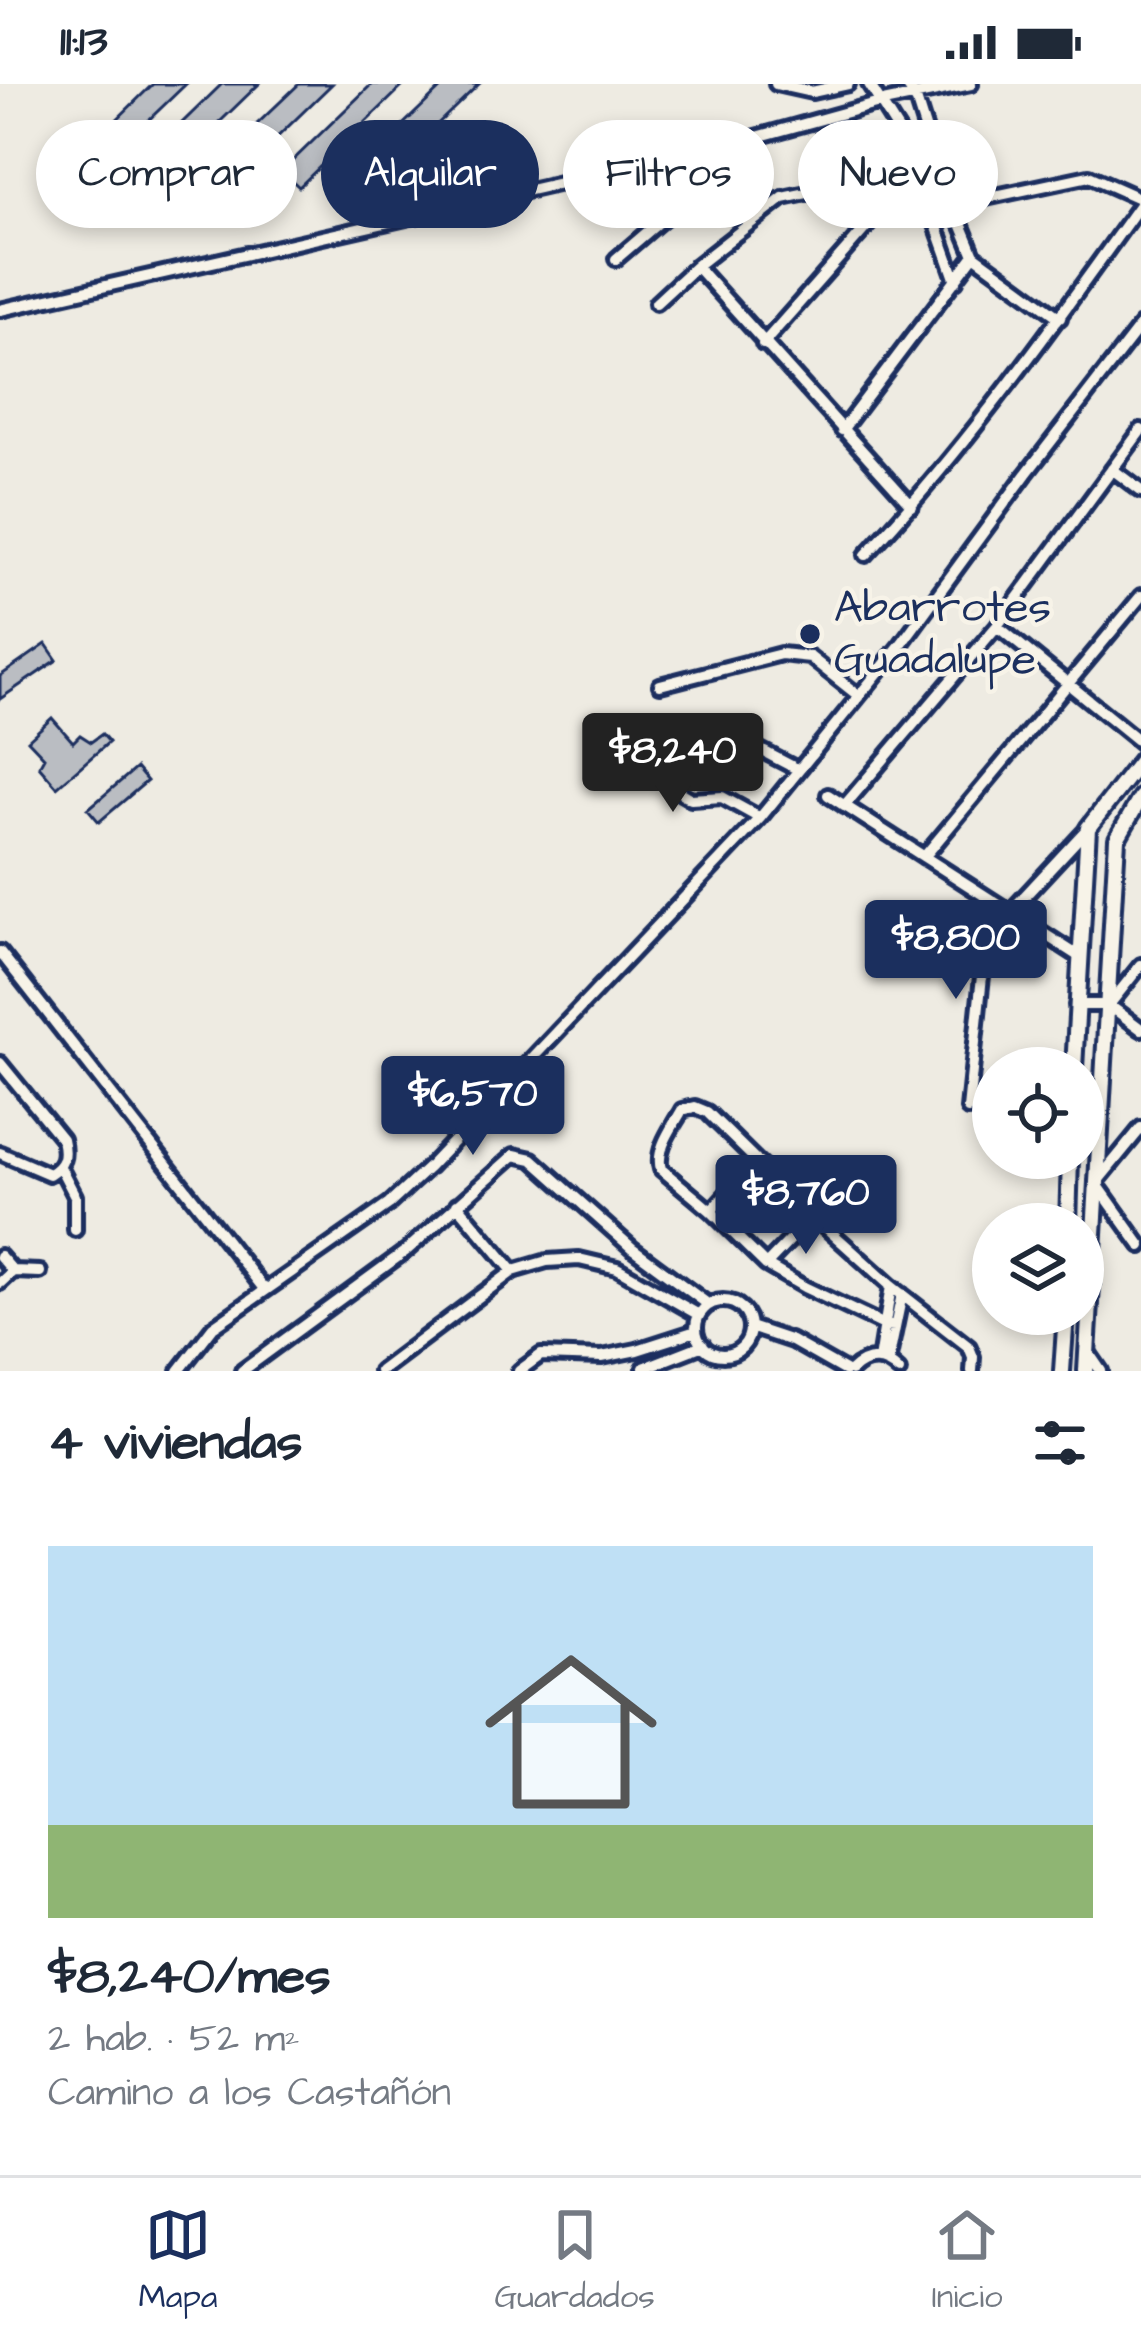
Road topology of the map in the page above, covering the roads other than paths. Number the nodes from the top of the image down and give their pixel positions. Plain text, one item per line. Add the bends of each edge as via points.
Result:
1 (776, 84) edge
2 (848, 84) edge
3 (869, 84) edge
4 (906, 84) edge
5 (970, 84) edge
6 (915, 96) junction
7 (883, 103) junction
8 (893, 120) edge
9 (923, 120) edge
10 (774, 132) edge
11 (563, 182) edge
12 (798, 195) edge
13 (998, 195) edge
14 (1141, 201) edge
15 (652, 228) edge
16 (865, 228) edge
17 (935, 228) edge
18 (963, 228) edge
19 (974, 255) junction
20 (616, 259) dead end
21 (696, 266) junction
22 (956, 281) junction
23 (656, 303) dead end
24 (0, 310) edge
25 (1060, 318) junction
26 (1141, 325) edge
27 (763, 344) junction
28 (842, 430) junction
29 (1141, 430) edge
30 (1112, 470) junction
31 (1141, 491) edge
32 (912, 506) junction
33 (866, 555) dead end
34 (1141, 596) edge
35 (997, 626) junction
36 (660, 685) dead end
37 (1069, 685) junction
38 (859, 696) junction
39 (635, 741) dead end
40 (1141, 743) edge
41 (751, 746) dead end
42 (1141, 760) edge
43 (799, 770) junction
44 (828, 795) dead end
45 (1141, 797) edge
46 (844, 806) junction
47 (760, 818) junction
48 (1088, 828) junction
49 (924, 857) junction
50 (990, 900) junction
51 (1010, 912) junction
52 (0, 952) edge
53 (1080, 956) junction
54 (1141, 964) edge
55 (1076, 1005) junction
56 (1108, 1005) junction
57 (1141, 1029) edge
58 (1074, 1047) edge
59 (0, 1063) edge
60 (968, 1109) dead end
61 (1141, 1128) edge
62 (0, 1153) edge
63 (756, 1162) junction
64 (60, 1167) junction
65 (1096, 1184) junction
66 (457, 1204) junction
67 (711, 1211) junction
68 (813, 1216) junction
69 (75, 1230) dead end
70 (1141, 1246) edge
71 (632, 1248) junction
72 (0, 1256) edge
73 (766, 1265) junction
74 (617, 1268) junction
75 (13, 1271) junction
76 (513, 1271) junction
77 (40, 1272) dead end
78 (0, 1283) edge
79 (263, 1289) junction
80 (896, 1290) junction
81 (709, 1305) junction
82 (699, 1315) junction
83 (889, 1326) junction
84 (750, 1327) junction
85 (696, 1331) junction
86 (1065, 1335) edge
87 (703, 1345) junction
88 (637, 1350) junction
89 (1088, 1352) junction
90 (541, 1355) junction
91 (884, 1361) junction
92 (643, 1369) edge
93 (179, 1371) edge
94 (242, 1371) edge
95 (380, 1371) edge
96 (519, 1371) edge
97 (543, 1371) edge
98 (848, 1371) edge
99 (899, 1371) edge
100 (972, 1371) edge
101 (1062, 1371) edge
102 (1086, 1371) edge
103 (1102, 1371) edge

1 - 2 street via 812,92
3 - 7 street
4 - 6 street
5 - 6 street
6 - 7 street
6 - 9 street
7 - 8 street
7 - 10 street
11 - 24 street
12 - 21 street via 783,198
13 - 14 street via 1089,176
14 - 25 street
15 - 20 street
16 - 27 street
17 - 22 street
18 - 19 street
19 - 22 street
19 - 25 street
21 - 23 street
21 - 27 street
22 - 28 street
25 - 32 street
26 - 38 street
27 - 28 street
28 - 32 street
29 - 30 street
30 - 31 street
30 - 35 street
32 - 33 street
34 - 37 street
35 - 37 street
35 - 46 street
36 - 38 street via 781,654 810,657
37 - 40 street
37 - 49 street
38 - 43 street
39 - 47 street via 676,790 691,799 722,797
41 - 43 street
42 - 48 street
43 - 47 street
44 - 46 street
45 - 56 street via 1117,839
46 - 49 street
47 - 79 street via 429,1167
48 - 51 street
48 - 53 street
49 - 50 street
50 - 51 street
50 - 60 street
51 - 53 street
52 - 79 street
53 - 55 street
54 - 56 street
55 - 56 street
55 - 58 street
56 - 57 street
56 - 65 street
59 - 64 street via 62,1139
61 - 65 street
62 - 64 street via 49,1174
63 - 67 street
63 - 67 street via 707,1112 682,1109 658,1162
63 - 68 street
64 - 69 street via 75,1196
65 - 70 street
65 - 89 street
66 - 71 street via 523,1155
66 - 76 street
66 - 94 street
67 - 73 street
68 - 73 street
68 - 80 street
71 - 74 street
71 - 81 street
72 - 75 street
73 - 83 street
74 - 76 street via 579,1259
74 - 82 street
75 - 77 street
75 - 78 street
76 - 95 street
79 - 93 street via 213,1327
80 - 83 street
80 - 100 street via 969,1347
81 - 82 street
81 - 84 street via 736,1304
82 - 85 street
83 - 91 street
84 - 87 street via 734,1354
84 - 98 street
85 - 87 street
85 - 88 street
86 - 101 street
87 - 92 street
88 - 90 street
88 - 92 street
89 - 102 street
89 - 103 street
90 - 96 street
90 - 97 street
91 - 98 street
91 - 99 street

